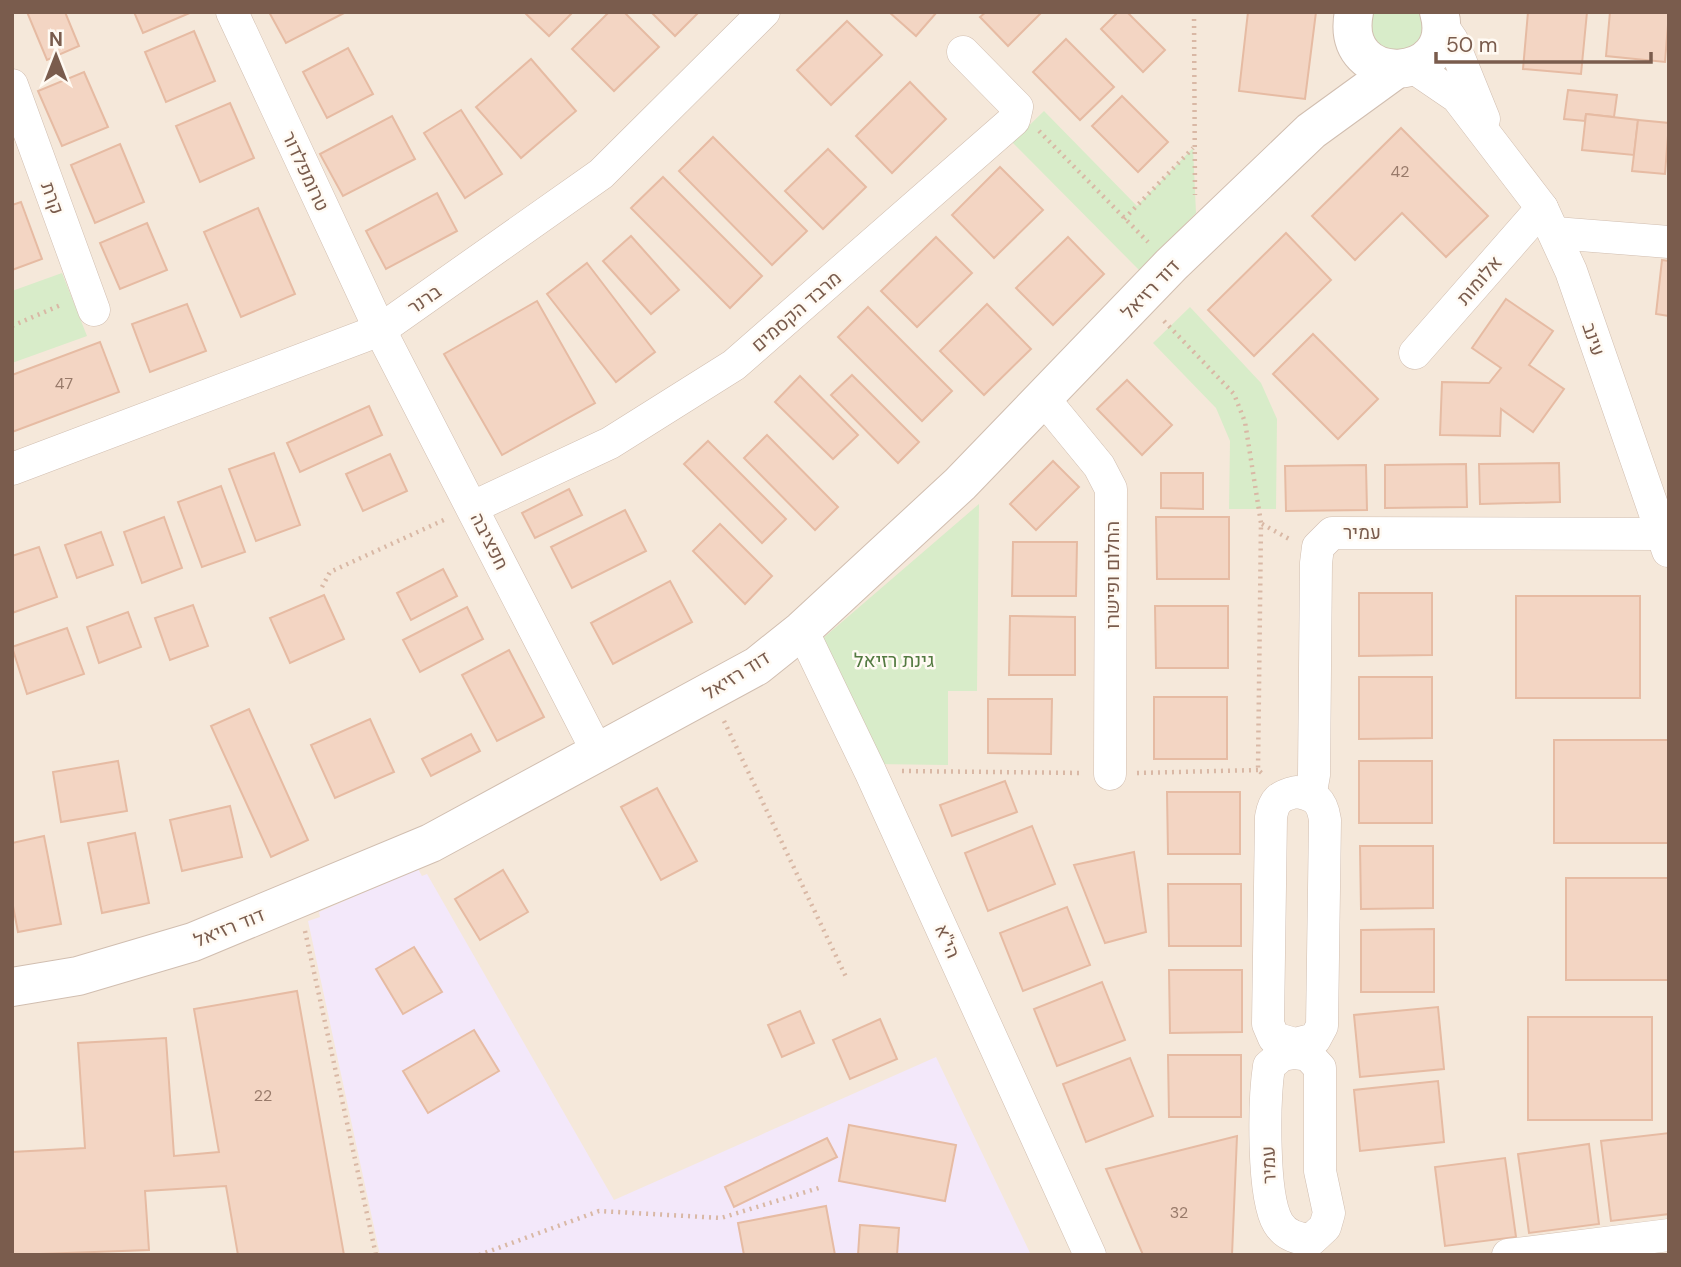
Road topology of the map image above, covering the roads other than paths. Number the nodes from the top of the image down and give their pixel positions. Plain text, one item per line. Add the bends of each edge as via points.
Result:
1 (232, 12) edge
2 (764, 12) edge
3 (1440, 18) edge
4 (1353, 19) edge
5 (963, 52) dead end
6 (1404, 68) junction
7 (12, 85) edge
8 (1311, 131) junction
9 (1492, 140) junction
10 (1548, 220) junction
11 (1669, 242) edge
12 (91, 301) road end
13 (380, 330) junction
14 (1415, 353) dead end
15 (1044, 399) junction
16 (12, 469) edge
17 (473, 507) junction
18 (1665, 543) edge
19 (802, 630) junction
20 (598, 753) junction
21 (1110, 774) dead end
22 (1294, 794) junction
23 (12, 987) edge
24 (1269, 1031) junction
25 (1321, 1032) junction
26 (1269, 1066) junction
27 (1320, 1068) junction
28 (1669, 1236) edge
29 (1312, 1250) edge
30 (1090, 1255) edge
31 (1508, 1255) edge

1 - 13 street, טרומפלדור
2 - 13 street, ברנר via 601,174
3 - 6 street, דוד רזיאל via 1434,50
3 - 9 street, עינב via 1463,63
4 - 6 street via 1364,56 1384,68
4 - 8 street, דוד רזיאל via 1351,58
5 - 17 street, מרבד הקסמים via 1017,107 1014,120 734,365 610,443
6 - 8 street, דוד רזיאל
6 - 9 street, עינב via 1457,97
7 - 12 street, קרת
8 - 15 street, דוד רזיאל via 1171,265
9 - 10 street, עינב
10 - 11 street
10 - 14 street, אלומות
10 - 18 street, עינב via 1571,271
13 - 16 street, ברנר
13 - 17 street, חפציבה
15 - 19 street, דוד רזיאל
15 - 21 street, החלום ופישרו via 1099,466 1111,489
17 - 20 street, חפציבה
18 - 22 street, עמיר via 1346,533 1324,538 1316,563 1314,775 1312,786
19 - 20 street, דוד רזיאל via 757,666
19 - 30 street, הי"א
20 - 23 street, דוד רזיאל via 431,843 193,942 78,976
22 - 24 street, עמיר via 1274,803 1271,817
22 - 25 street, עמיר via 1315,797 1323,806 1325,820
24 - 25 street via 1274,1038 1294,1044 1315,1039
24 - 26 street, עמיר
25 - 27 street, עמיר
26 - 27 street via 1273,1059 1294,1053 1308,1055
26 - 29 street, עמיר via 1270,1200 1280,1226
27 - 29 street, עמיר via 1320,1164 1329,1213
28 - 31 street

